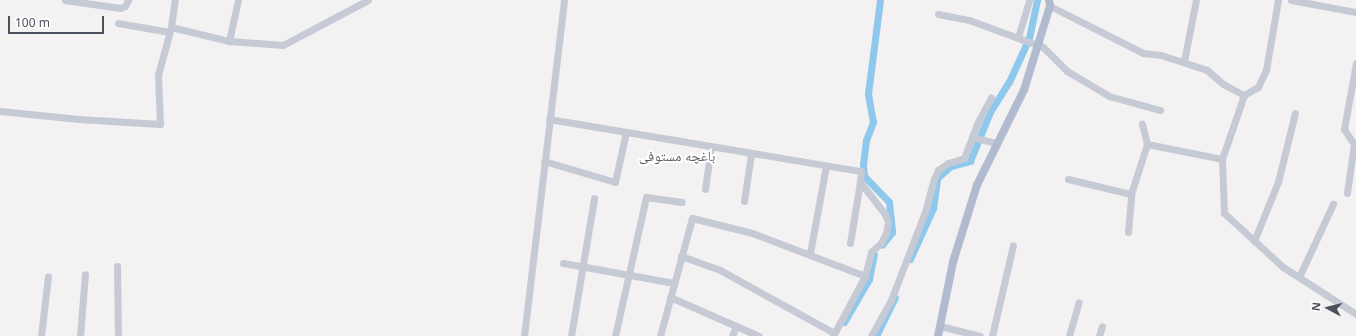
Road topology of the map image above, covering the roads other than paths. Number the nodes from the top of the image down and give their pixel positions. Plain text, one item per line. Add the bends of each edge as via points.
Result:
1 (65, 0) edge
2 (128, 0) edge
3 (175, 0) edge
4 (238, 0) edge
5 (368, 0) edge
6 (564, 0) edge
7 (1028, 0) edge
8 (1196, 0) edge
9 (1278, 0) edge
10 (1292, 0) edge
11 (81, 1) edge
12 (357, 3) edge
13 (1049, 3) edge
14 (1356, 12) edge
15 (938, 14) dead end
16 (118, 23) dead end
17 (170, 30) junction
18 (1019, 39) junction
19 (229, 41) junction
20 (1034, 44) junction
21 (1184, 61) junction
22 (1356, 63) edge
23 (1244, 95) junction
24 (991, 98) dead end
25 (1160, 110) dead end
26 (0, 111) edge
27 (1295, 113) dead end
28 (549, 119) junction
29 (1142, 124) dead end
30 (626, 132) junction
31 (972, 137) junction
32 (996, 143) junction
33 (1147, 144) junction
34 (711, 147) junction
35 (751, 154) junction
36 (1222, 159) junction
37 (544, 161) junction
38 (826, 166) junction
39 (1068, 179) dead end
40 (860, 182) junction
41 (705, 189) dead end
42 (1347, 193) dead end
43 (1131, 194) junction
44 (594, 198) dead end
45 (744, 201) dead end
46 (682, 202) dead end
47 (1333, 204) dead end
48 (1128, 232) dead end
49 (1254, 241) junction
50 (850, 243) dead end
51 (1013, 245) dead end
52 (810, 253) junction
53 (681, 256) junction
54 (563, 262) dead end
55 (117, 266) dead end
56 (584, 266) junction
57 (85, 274) dead end
58 (629, 275) junction
59 (48, 276) dead end
60 (865, 276) junction
61 (1299, 277) junction
62 (674, 283) junction
63 (670, 297) junction
64 (1079, 302) dead end
65 (1356, 314) edge
66 (736, 326) junction
67 (940, 326) junction
68 (1102, 326) dead end
69 (834, 334) edge
70 (41, 336) edge
71 (80, 336) edge
72 (118, 336) edge
73 (524, 336) edge
74 (571, 336) edge
75 (615, 336) edge
76 (660, 336) edge
77 (732, 336) edge
78 (759, 336) edge
79 (871, 336) edge
80 (938, 336) edge
81 (980, 336) edge
82 (992, 336) edge
83 (1069, 336) edge
84 (1099, 336) edge

1 - 11 street
2 - 11 street via 125,6 120,8
3 - 17 street
4 - 19 street
5 - 12 street
6 - 28 street
7 - 18 street
8 - 21 street
9 - 23 street via 1266,70 1258,87
10 - 14 street
12 - 19 street via 283,45
13 - 20 main road
13 - 21 street via 1143,53
15 - 18 street via 969,20
16 - 17 street
17 - 19 street
17 - 26 street via 158,75 160,124
18 - 20 street
20 - 25 street via 1048,50 1067,71 1109,96
20 - 32 main road via 1024,90
21 - 23 street via 1207,70 1223,84
22 - 42 street via 1344,129 1354,144
23 - 36 street
24 - 31 street
27 - 49 street via 1278,182
28 - 30 street
28 - 37 street
29 - 33 street
30 - 34 street
30 - 37 street via 615,182
31 - 32 street
31 - 79 street via 964,158 948,163 938,170 925,212 891,300
32 - 67 main road via 978,185 956,254
33 - 36 street
33 - 43 street
34 - 35 street
34 - 41 street
35 - 38 street
35 - 45 street
36 - 49 street via 1224,213
37 - 73 street
38 - 40 street via 861,171
38 - 52 street
39 - 43 street
40 - 50 street
40 - 60 street via 879,205 888,222 886,233 868,261
43 - 48 street
44 - 56 street
46 - 58 street via 646,197
47 - 61 street
49 - 61 street via 1283,267
51 - 82 street
52 - 53 street via 752,233 694,218 690,220
52 - 60 street
53 - 62 street
53 - 69 street via 720,270
54 - 56 street
55 - 72 street
56 - 58 street
56 - 74 street
57 - 71 street
58 - 62 street
58 - 75 street
59 - 70 street
60 - 69 street
61 - 65 street
62 - 63 street
63 - 66 street
63 - 76 street
64 - 83 street
66 - 77 street
66 - 78 street
67 - 80 main road
67 - 81 street
68 - 84 street

